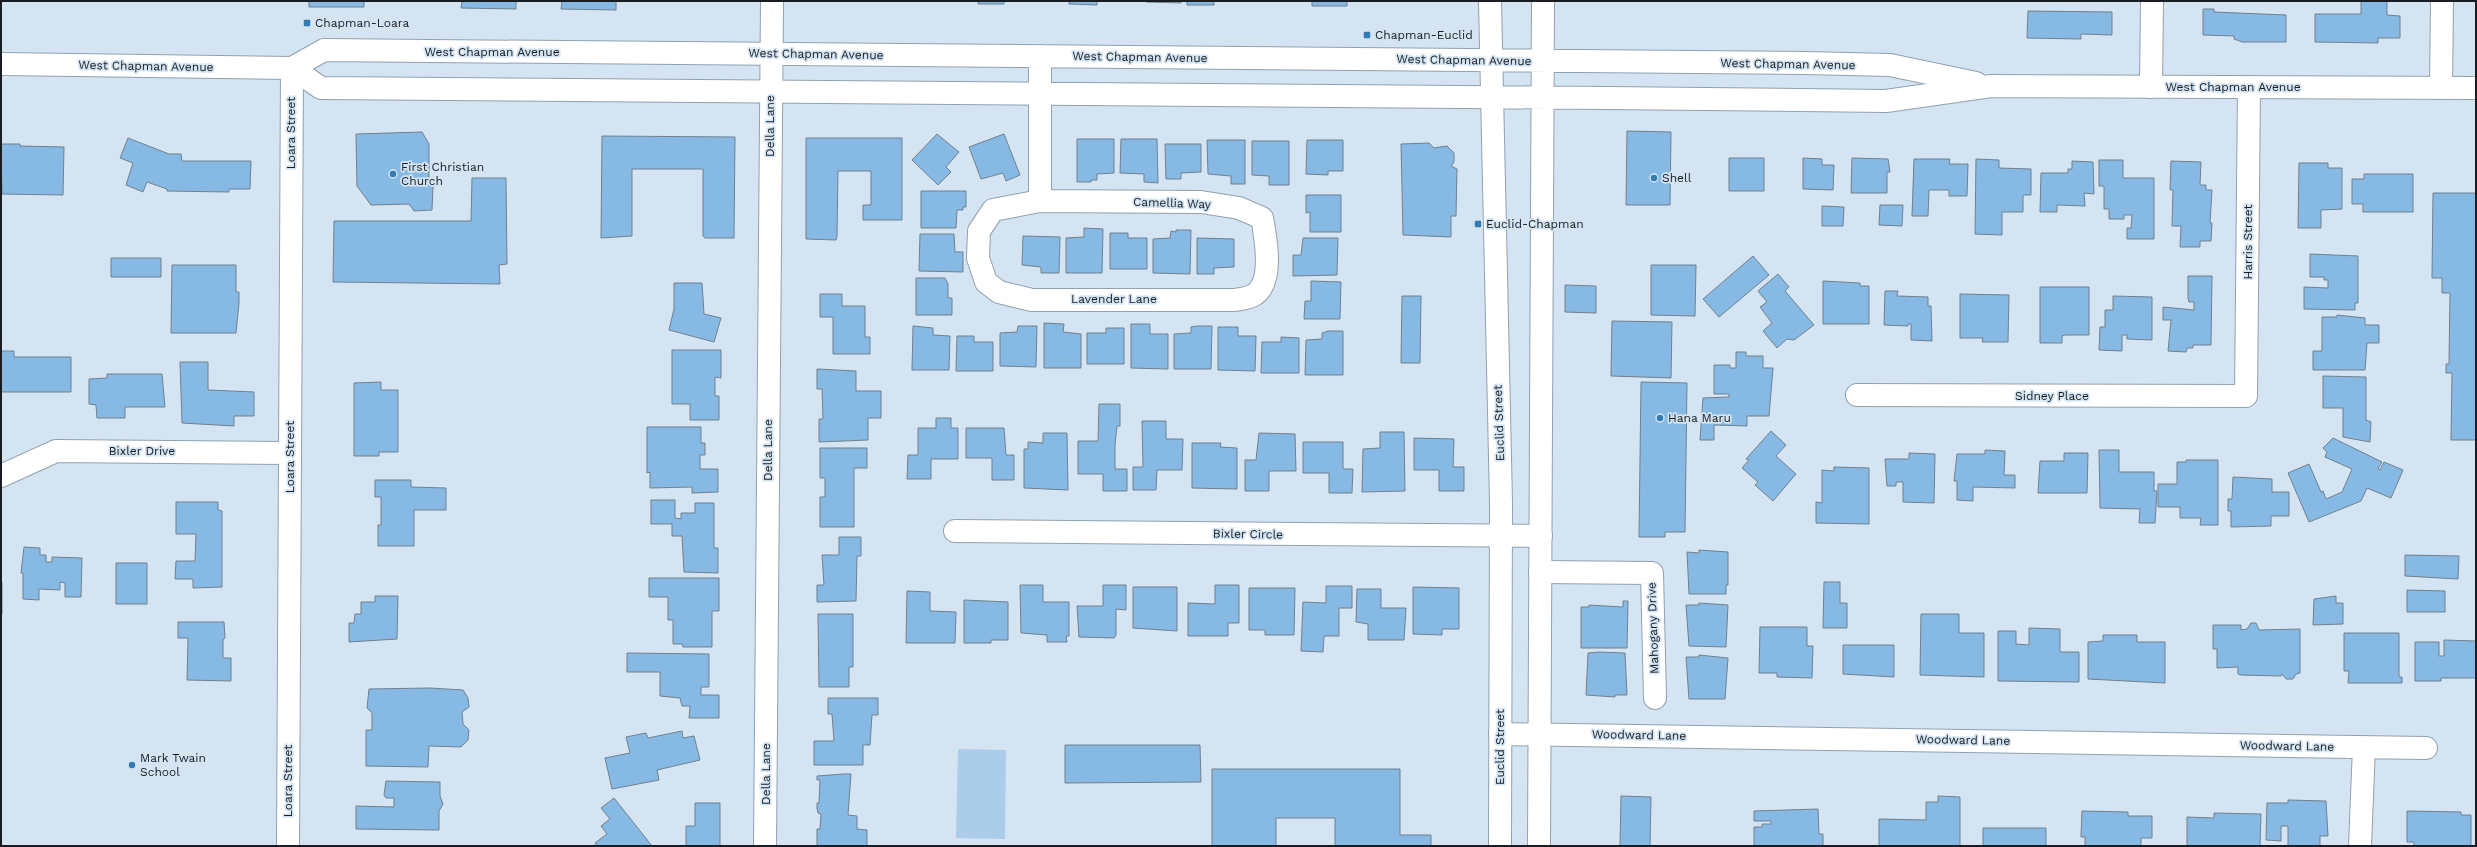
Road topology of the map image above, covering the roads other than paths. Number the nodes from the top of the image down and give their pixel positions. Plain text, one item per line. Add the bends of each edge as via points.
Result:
1 (772, 1) edge
2 (1490, 1) edge
3 (1543, 1) edge
4 (2152, 1) edge
5 (2442, 1) edge
6 (770, 54) junction
7 (1040, 56) junction
8 (1492, 61) junction
9 (1543, 61) junction
10 (1, 64) edge
11 (292, 68) junction
12 (1991, 86) junction
13 (2151, 87) junction
14 (2249, 87) junction
15 (2441, 88) junction
16 (2476, 88) edge
17 (770, 92) junction
18 (1040, 94) junction
19 (1492, 97) junction
20 (1543, 98) junction
21 (1040, 201) junction
22 (978, 258) joint
23 (1265, 281) joint
24 (1857, 395) dead end
25 (2246, 396) joint
26 (290, 452) junction
27 (1, 476) edge
28 (955, 531) dead end
29 (1501, 536) junction
30 (1541, 536) junction
31 (1540, 572) junction
32 (1656, 698) dead end
33 (1540, 733) junction
34 (1500, 734) junction
35 (2364, 747) junction
36 (2426, 748) dead end
37 (288, 846) edge
38 (765, 846) edge
39 (1500, 846) edge
40 (1540, 846) edge
41 (2360, 846) edge

1 - 6 main road, Della Lane
2 - 8 main road, Euclid Street
3 - 9 main road
4 - 13 main road
5 - 15 main road
6 - 7 main road, West Chapman Avenue
6 - 11 main road, West Chapman Avenue via 324,50
6 - 17 main road, Della Lane
7 - 8 main road, West Chapman Avenue
7 - 18 main road
8 - 9 main road, West Chapman Avenue
8 - 19 main road, Euclid Street
9 - 12 main road, West Chapman Avenue via 1890,66
9 - 20 main road
10 - 11 main road, West Chapman Avenue
11 - 17 main road, West Chapman Avenue via 321,88
11 - 26 main road, Loara Street
12 - 13 main road, West Chapman Avenue
12 - 20 main road, West Chapman Avenue via 1886,101
13 - 14 main road, West Chapman Avenue
14 - 15 main road, West Chapman Avenue
14 - 25 main road, Harris Street
15 - 16 main road, West Chapman Avenue
17 - 18 main road, West Chapman Avenue
17 - 38 main road, Della Lane
18 - 19 main road, West Chapman Avenue
18 - 21 main road
19 - 20 main road, West Chapman Avenue
19 - 29 main road, Euclid Street
20 - 30 main road
21 - 22 main road, Camellia Way via 993,210 979,230
21 - 23 main road, Camellia Way via 1201,202 1239,208 1262,218 1267,244
22 - 23 main road, Lavender Lane via 986,282 999,292 1032,300 1236,300 1254,295
24 - 25 main road, Sidney Place
26 - 27 main road, Bixler Drive via 56,451
26 - 37 main road, Loara Street
28 - 29 main road, Bixler Circle
29 - 30 main road, Bixler Circle
29 - 34 main road, Euclid Street
30 - 31 main road
31 - 32 main road, Mahogany Drive via 1652,573
31 - 33 main road
33 - 34 main road, Woodward Lane
33 - 35 main road, Woodward Lane
33 - 40 main road
34 - 39 main road, Euclid Street
35 - 36 main road, Woodward Lane
35 - 41 main road

